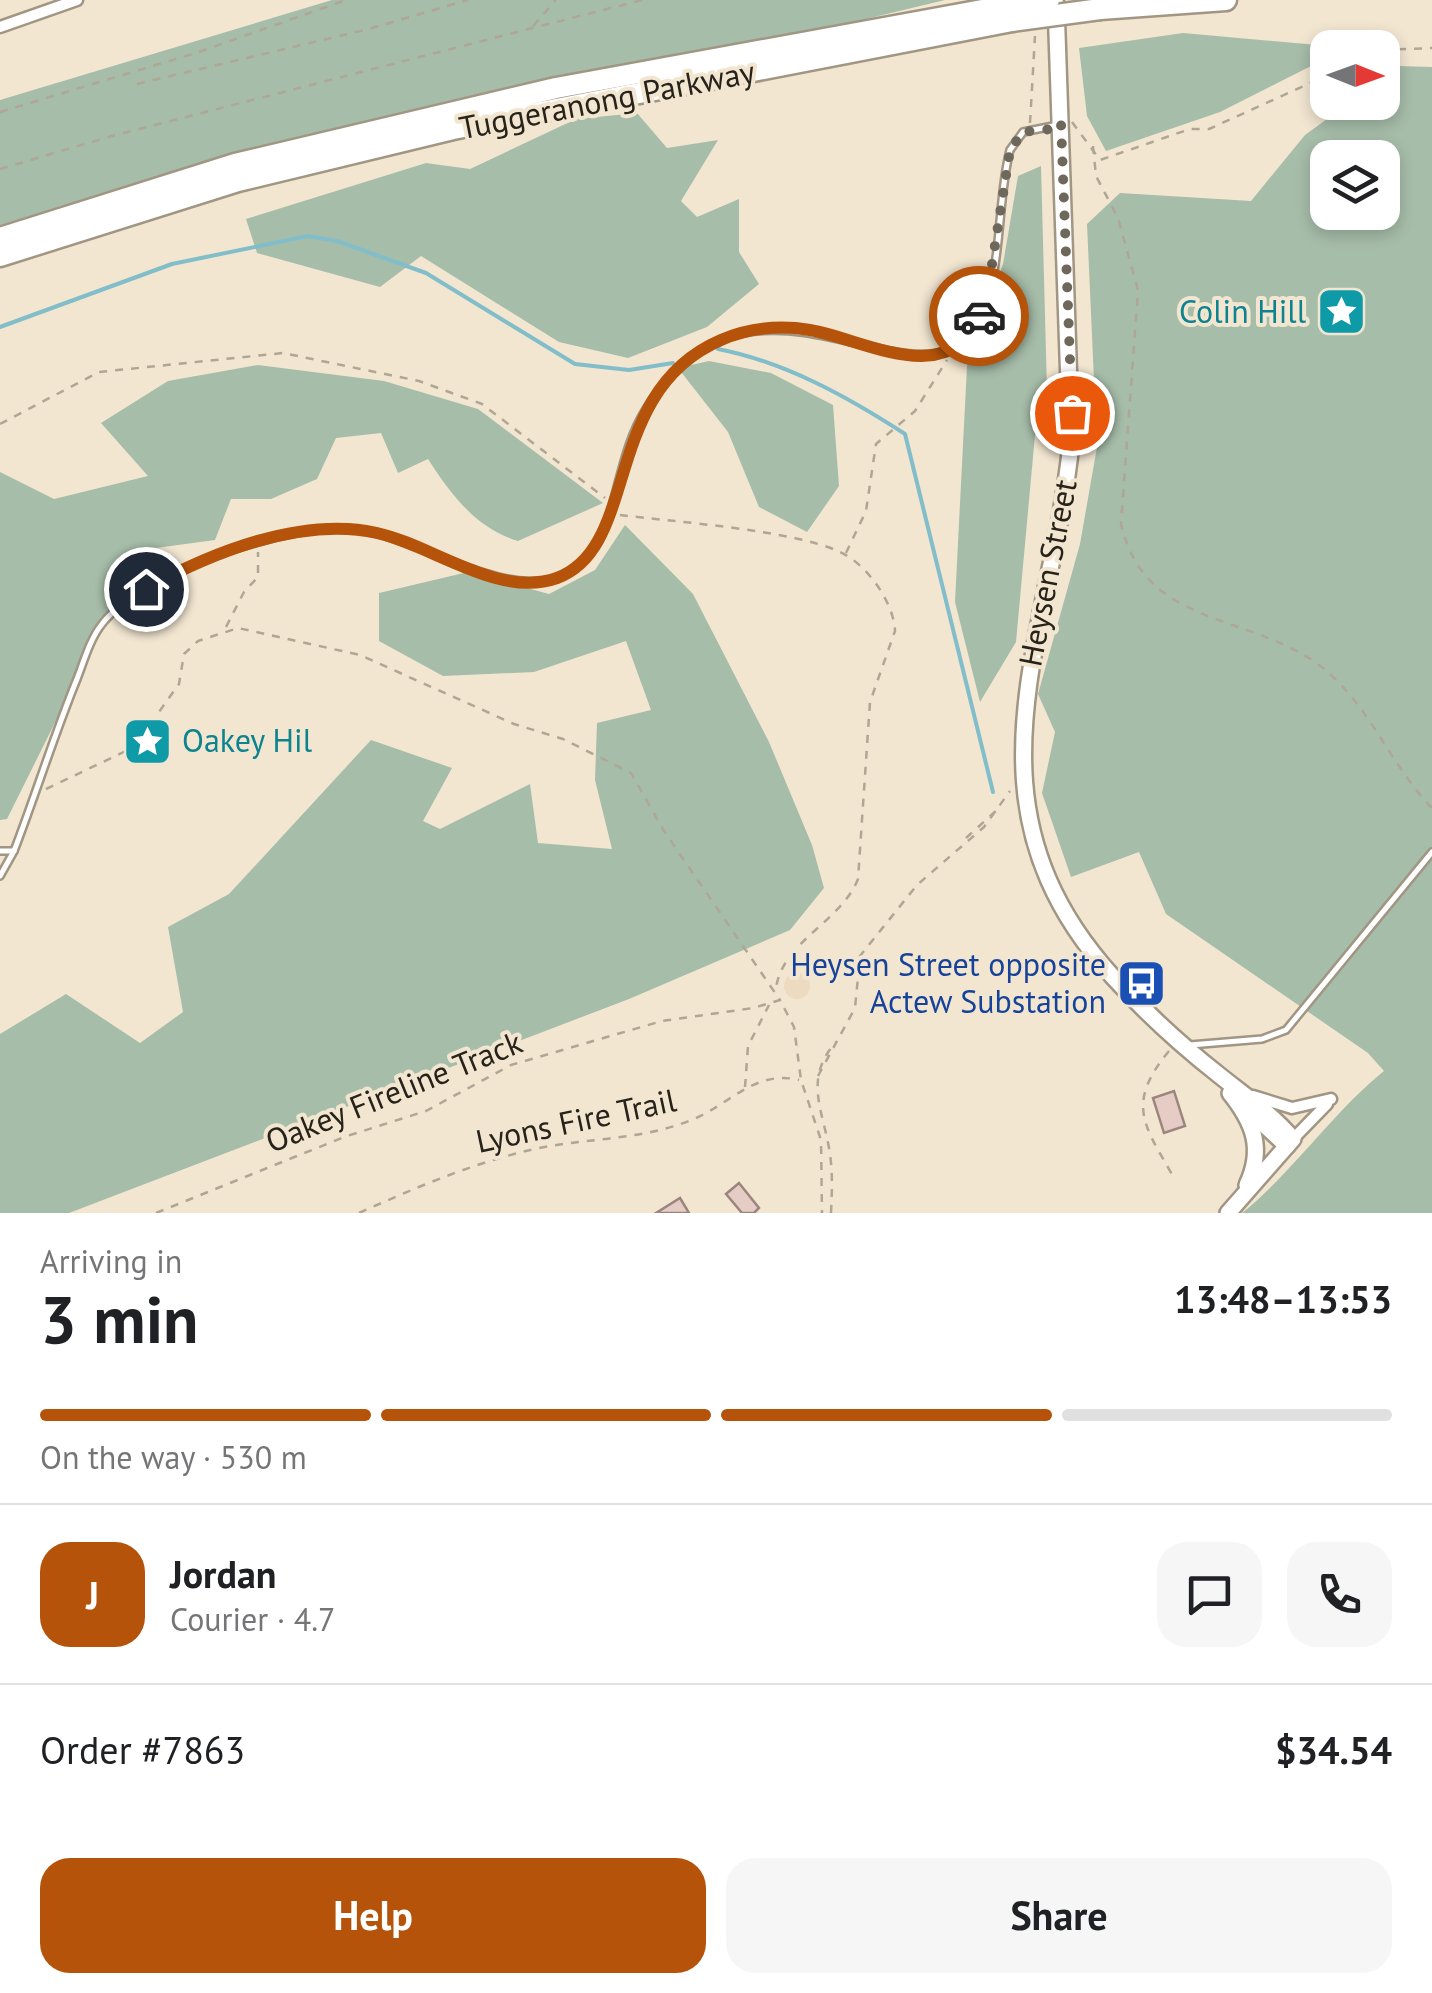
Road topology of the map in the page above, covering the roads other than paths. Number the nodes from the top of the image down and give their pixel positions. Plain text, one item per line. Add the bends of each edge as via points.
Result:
1 (77, 0) edge
2 (1053, 0) edge
3 (1226, 0) edge
4 (1011, 13) junction
5 (0, 28) edge
6 (1061, 123) junction
7 (0, 238) edge
8 (0, 256) edge
9 (0, 851) edge
10 (14, 851) junction
11 (1432, 852) edge
12 (0, 876) edge
13 (1183, 1042) junction
14 (1237, 1092) junction
15 (1290, 1142) junction
16 (1230, 1211) edge

1 - 5 street
2 - 4 highway, Tuggeranong Parkway, bridge
2 - 6 main road, Heysen Street
3 - 4 highway, Tuggeranong Parkway, bridge
4 - 7 highway, Tuggeranong Parkway via 556,88 235,164
4 - 8 highway, Tuggeranong Parkway via 452,129 238,182
6 - 10 lane via 1029,130 1010,150 987,296 977,323 950,349 901,356 785,327 746,332 692,355 645,410 589,558 566,574 536,583 500,578 354,528 317,529 164,578 127,600 103,622
6 - 13 main road, Heysen Street via 1071,444 1029,663 1022,782 1062,909 1112,976
9 - 10 lane
10 - 12 lane
11 - 13 lane via 1286,1030 1262,1038
13 - 14 main road, Heysen Street
14 - 15 main road, Heysen Street
14 - 15 street via 1292,1108 1332,1098
14 - 16 main road via 1257,1147 1250,1180
15 - 16 main road

